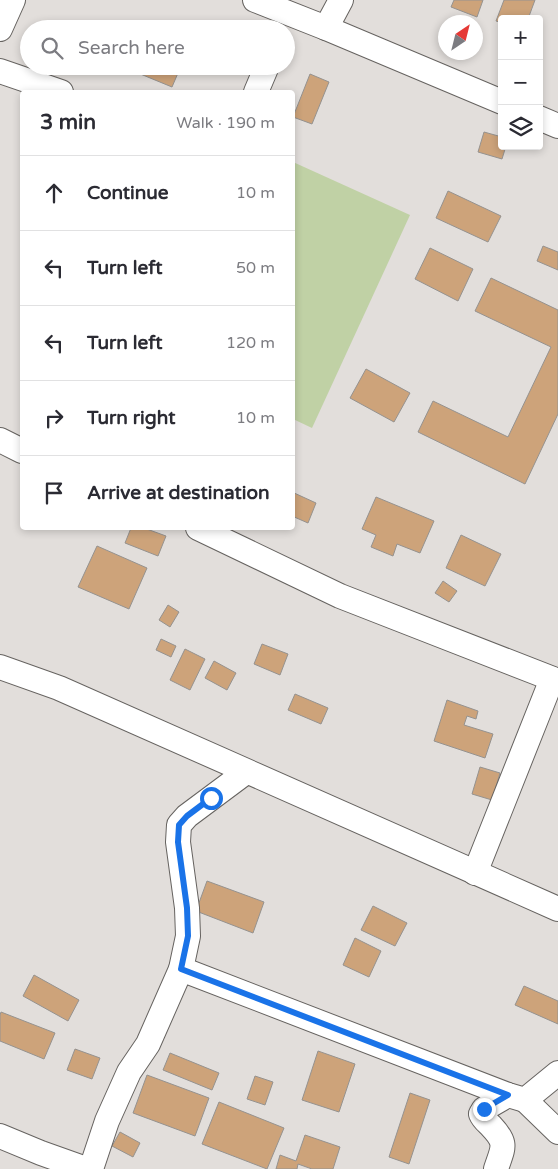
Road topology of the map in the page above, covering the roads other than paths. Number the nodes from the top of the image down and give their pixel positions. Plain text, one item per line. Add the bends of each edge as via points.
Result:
1 (13, 0) edge
2 (255, 0) edge
3 (341, 0) edge
4 (283, 20) edge
5 (295, 23) edge
6 (326, 28) junction
7 (0, 29) edge
8 (0, 71) edge
9 (263, 75) edge
10 (55, 90) edge
11 (257, 90) edge
12 (498, 100) edge
13 (543, 120) edge
14 (558, 126) edge
15 (0, 440) edge
16 (20, 450) edge
17 (202, 530) edge
18 (0, 667) edge
19 (555, 680) edge
20 (246, 772) junction
21 (475, 873) junction
22 (558, 909) edge
23 (181, 969) junction
24 (558, 1073) edge
25 (517, 1098) junction
26 (558, 1132) edge
27 (0, 1136) edge
28 (86, 1169) edge
29 (92, 1169) edge
30 (496, 1169) edge

1 - 7 street
2 - 4 street
3 - 6 street
5 - 6 street
6 - 12 street
8 - 10 street
9 - 11 street
13 - 14 street
15 - 16 street
17 - 19 street via 340,596
18 - 20 street via 59,688
19 - 21 street
20 - 21 street
20 - 23 street via 179,825 188,936
21 - 22 street
23 - 25 street
23 - 29 street via 148,1044 129,1072 107,1120
24 - 25 street
25 - 26 street
25 - 30 street via 484,1109 481,1114 502,1140 503,1148
27 - 28 street

